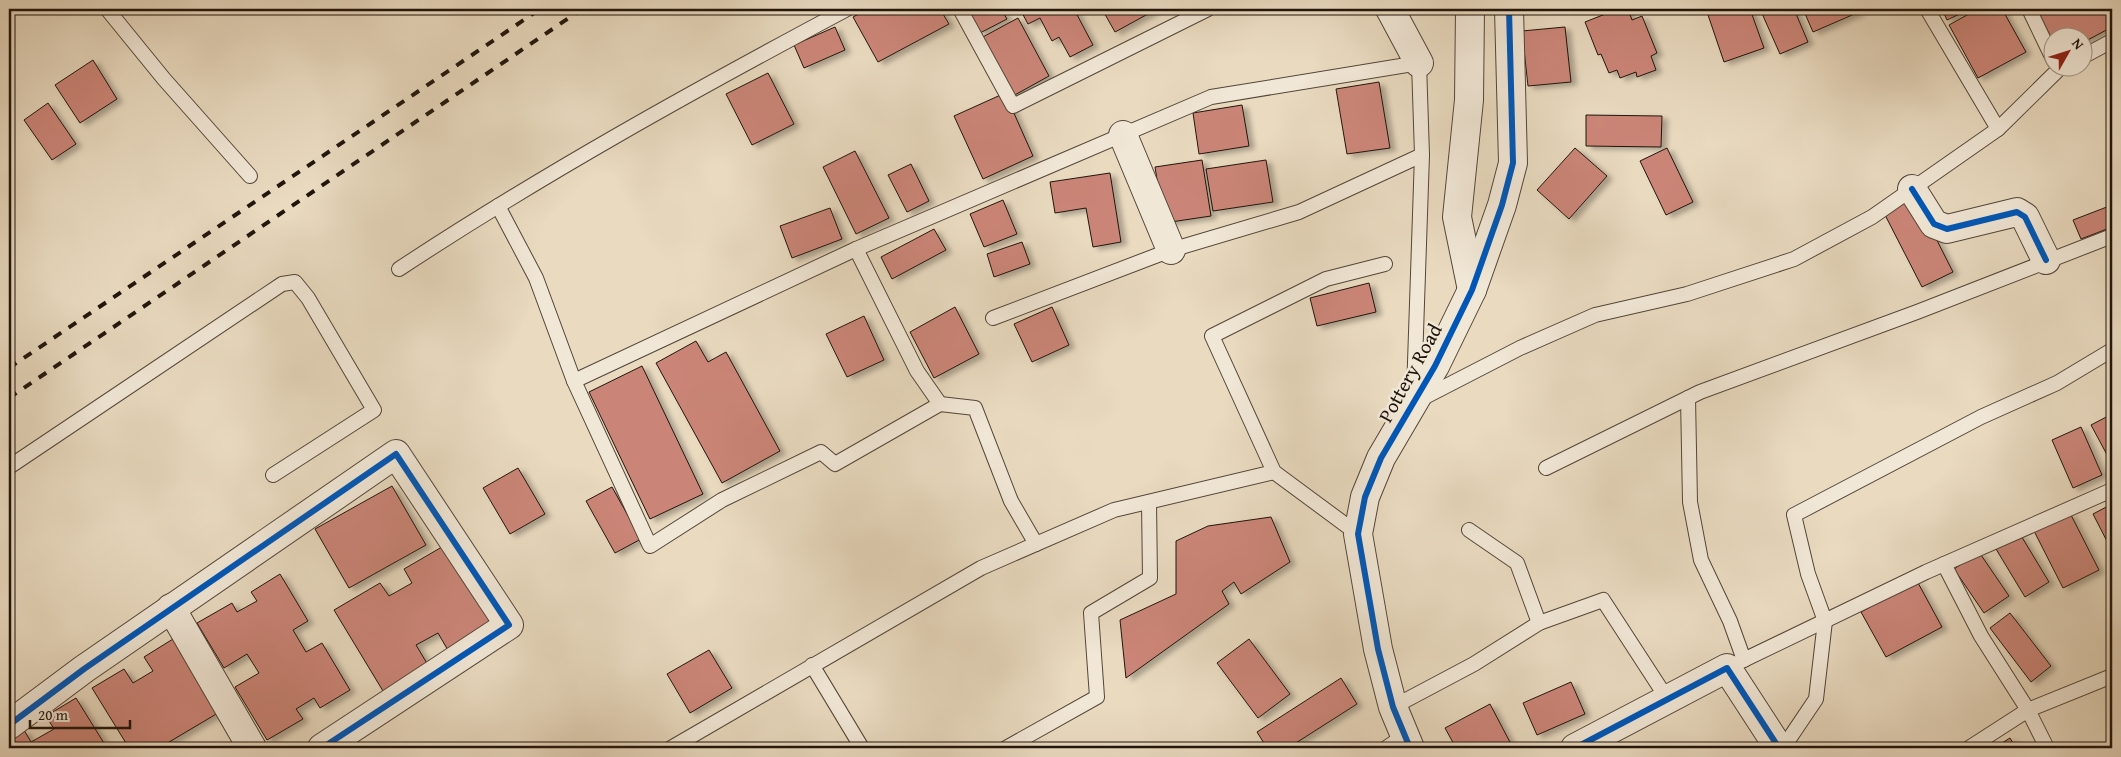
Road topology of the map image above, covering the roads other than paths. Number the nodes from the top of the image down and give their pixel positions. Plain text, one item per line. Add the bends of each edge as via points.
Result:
1 (107, 9) edge
2 (848, 9) edge
3 (960, 9) edge
4 (1208, 9) edge
5 (1390, 9) edge
6 (1470, 9) edge
7 (1509, 9) edge
8 (1927, 9) edge
9 (2029, 9) edge
10 (2044, 40) edge
11 (2112, 41) edge
12 (2094, 51) edge
13 (1420, 63) junction
14 (2047, 78) edge
15 (1998, 129) junction
16 (1123, 135) junction
17 (1422, 155) junction
18 (250, 176) dead end
19 (1912, 189) junction
20 (498, 206) junction
21 (2112, 236) edge
22 (856, 249) junction
23 (1171, 250) junction
24 (2046, 260) junction
25 (1385, 264) dead end
26 (399, 268) dead end
27 (1472, 290) junction
28 (993, 318) dead end
29 (2112, 350) edge
30 (574, 380) junction
31 (1688, 398) junction
32 (1414, 403) junction
33 (940, 404) junction
34 (9, 467) edge
35 (1546, 468) dead end
36 (1274, 472) junction
37 (274, 474) dead end
38 (2112, 490) edge
39 (1149, 502) junction
40 (1469, 530) dead end
41 (1358, 534) junction
42 (1036, 544) junction
43 (1944, 564) junction
44 (171, 608) junction
45 (1824, 621) junction
46 (1540, 623) junction
47 (1735, 664) junction
48 (812, 665) junction
49 (2112, 676) edge
50 (1668, 700) junction
51 (1393, 707) junction
52 (2028, 710) junction
53 (9, 725) edge
54 (694, 742) edge
55 (1400, 744) edge
56 (252, 748) edge
57 (322, 748) edge
58 (670, 748) edge
59 (862, 748) edge
60 (1006, 748) edge
61 (1575, 748) edge
62 (1779, 748) edge
63 (1784, 748) edge
64 (1969, 748) edge
65 (2048, 748) edge

1 - 18 lane
2 - 20 lane via 743,65
3 - 4 lane via 1013,106
5 - 13 street
6 - 27 street via 1469,100 1457,216
7 - 27 street, Pottery Road via 1513,163
8 - 15 lane
9 - 10 lane
11 - 12 lane
13 - 16 lane via 1212,97
13 - 17 lane
14 - 15 lane
15 - 19 lane
16 - 22 lane
16 - 23 street
17 - 23 lane via 1298,212
17 - 32 lane
19 - 24 street via 1934,224 1947,230 2017,212 2025,217
19 - 32 lane via 1872,217 1794,259 1687,294 1595,316 1520,348
20 - 26 lane
20 - 30 lane via 536,278
21 - 24 lane
22 - 30 lane
22 - 33 lane via 916,371
23 - 28 lane
24 - 31 lane
25 - 36 lane via 1326,279 1212,336
27 - 32 street, Pottery Road
29 - 45 lane via 2057,383 1981,417 1794,515 1808,574
30 - 33 lane via 650,546 722,500 820,452 835,464
31 - 35 lane
31 - 47 lane via 1690,502 1701,560 1730,621
32 - 41 street, Pottery Road via 1378,466 1365,497
33 - 42 lane via 974,408 1011,501
34 - 37 lane via 282,284 295,282 308,298 374,410
36 - 39 lane
36 - 41 lane
38 - 43 lane
39 - 42 lane via 1114,510
39 - 60 lane via 1150,578 1092,613 1096,697
40 - 46 lane via 1517,563
41 - 51 street, Pottery Road via 1378,648
42 - 48 lane via 981,568
43 - 45 lane
43 - 52 lane via 1981,636
44 - 53 street
44 - 56 street
44 - 57 street via 396,454 508,625
45 - 47 lane
45 - 63 lane via 1816,699
46 - 50 lane via 1603,600
46 - 51 lane via 1474,664
47 - 50 street
47 - 62 street
48 - 54 lane
48 - 59 lane
49 - 52 lane
50 - 61 street
51 - 55 street, Pottery Road
52 - 64 lane
52 - 65 lane
54 - 58 lane

